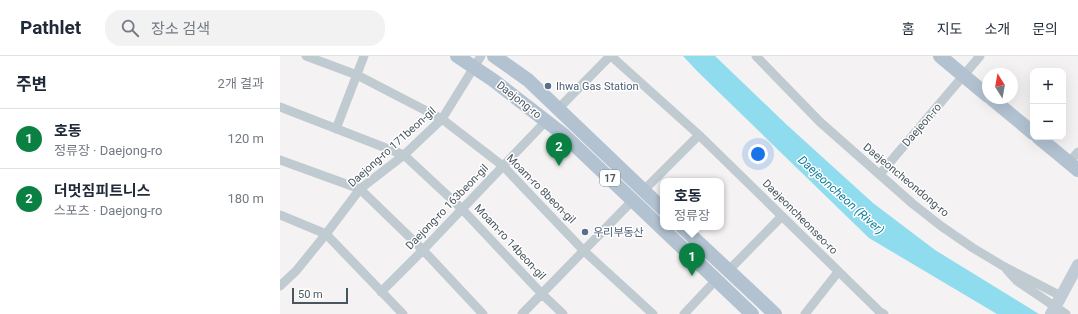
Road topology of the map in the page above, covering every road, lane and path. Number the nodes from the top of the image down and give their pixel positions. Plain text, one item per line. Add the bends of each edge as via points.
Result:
1 (306, 56) edge
2 (364, 56) edge
3 (457, 56) edge
4 (494, 56) edge
5 (611, 56) edge
6 (756, 56) edge
7 (940, 56) edge
8 (980, 56) edge
9 (478, 62) edge
10 (357, 75) junction
11 (964, 76) junction
12 (982, 91) edge
13 (998, 104) edge
14 (280, 107) edge
15 (558, 108) junction
16 (442, 119) junction
17 (546, 121) junction
18 (336, 129) junction
19 (1030, 130) edge
20 (699, 135) junction
21 (1042, 140) edge
22 (1078, 152) edge
23 (404, 155) junction
24 (280, 160) edge
25 (503, 166) junction
26 (1073, 166) edge
27 (880, 174) junction
28 (360, 189) junction
29 (644, 190) junction
30 (633, 200) junction
31 (660, 206) edge
32 (462, 209) junction
33 (280, 215) edge
34 (782, 216) junction
35 (660, 226) edge
36 (664, 230) edge
37 (685, 230) edge
38 (326, 234) junction
39 (423, 250) junction
40 (584, 251) junction
41 (1078, 265) edge
42 (1003, 266) junction
43 (728, 271) junction
44 (838, 272) junction
45 (716, 280) junction
46 (280, 286) edge
47 (381, 292) junction
48 (542, 294) junction
49 (1060, 298) junction
50 (403, 314) edge
51 (483, 314) edge
52 (522, 314) edge
53 (564, 314) edge
54 (653, 314) edge
55 (684, 314) edge
56 (752, 314) edge
57 (775, 314) edge
58 (805, 314) edge
59 (884, 314) edge
60 (1051, 314) edge
61 (1066, 314) edge

1 - 10 street, Moam-ro 8beon-gil
2 - 10 street
3 - 9 main road, Daejong-ro / 17
4 - 15 main road, Daejong-ro / 17 via 528,80
5 - 15 street, Daejong-ro
5 - 20 street, Daejeoncheonseo-ro
6 - 27 street, Daejeoncheondong-ro via 820,122
7 - 11 main road
8 - 11 street, Daejeon-ro
9 - 16 street, Daejong-ro 171beon-gil
9 - 17 main road, Daejong-ro / 17 via 494,80
10 - 16 street, Moam-ro 8beon-gil
10 - 18 street
11 - 12 main road
11 - 27 street, Daejeon-ro
13 - 19 main road
14 - 18 street
15 - 29 main road, Daejong-ro / 17
16 - 23 street, Daejong-ro 171beon-gil
16 - 25 street, Moam-ro 8beon-gil
17 - 25 street, Daejong-ro 163beon-gil
17 - 30 main road, Daejong-ro / 17
18 - 23 street
20 - 29 street
20 - 34 street, Daejeoncheonseo-ro
21 - 26 main road
22 - 26 street
23 - 28 street, Daejong-ro 171beon-gil
23 - 32 street, Moam-ro 14beon-gil
24 - 28 street
25 - 32 street, Daejong-ro 163beon-gil
25 - 40 street, Moam-ro 8beon-gil
27 - 42 street, Daejeoncheondong-ro via 941,226
28 - 38 street, Daejong-ro 171beon-gil
28 - 39 street
29 - 31 main road, Daejong-ro / 17
30 - 35 main road, Daejong-ro / 17
30 - 40 street
32 - 39 street, Daejong-ro 163beon-gil
32 - 48 street, Moam-ro 14beon-gil
33 - 38 street
34 - 43 street
34 - 44 street, Daejeoncheonseo-ro
36 - 45 main road, Daejong-ro / 17
37 - 43 main road
38 - 46 street, Daejong-ro 171beon-gil via 296,271
38 - 47 street
39 - 47 street, Daejong-ro 163beon-gil
39 - 51 street
40 - 48 street
40 - 54 street, Moam-ro 8beon-gil
41 - 49 main road
42 - 49 street, Daejeoncheondong-ro
42 - 61 street via 1017,281
43 - 57 main road
44 - 58 street
44 - 59 street, Daejeoncheonseo-ro
45 - 55 street
45 - 56 main road, Daejong-ro / 17
47 - 50 street
48 - 52 street
48 - 53 street, Moam-ro 14beon-gil
49 - 60 main road, bridge

